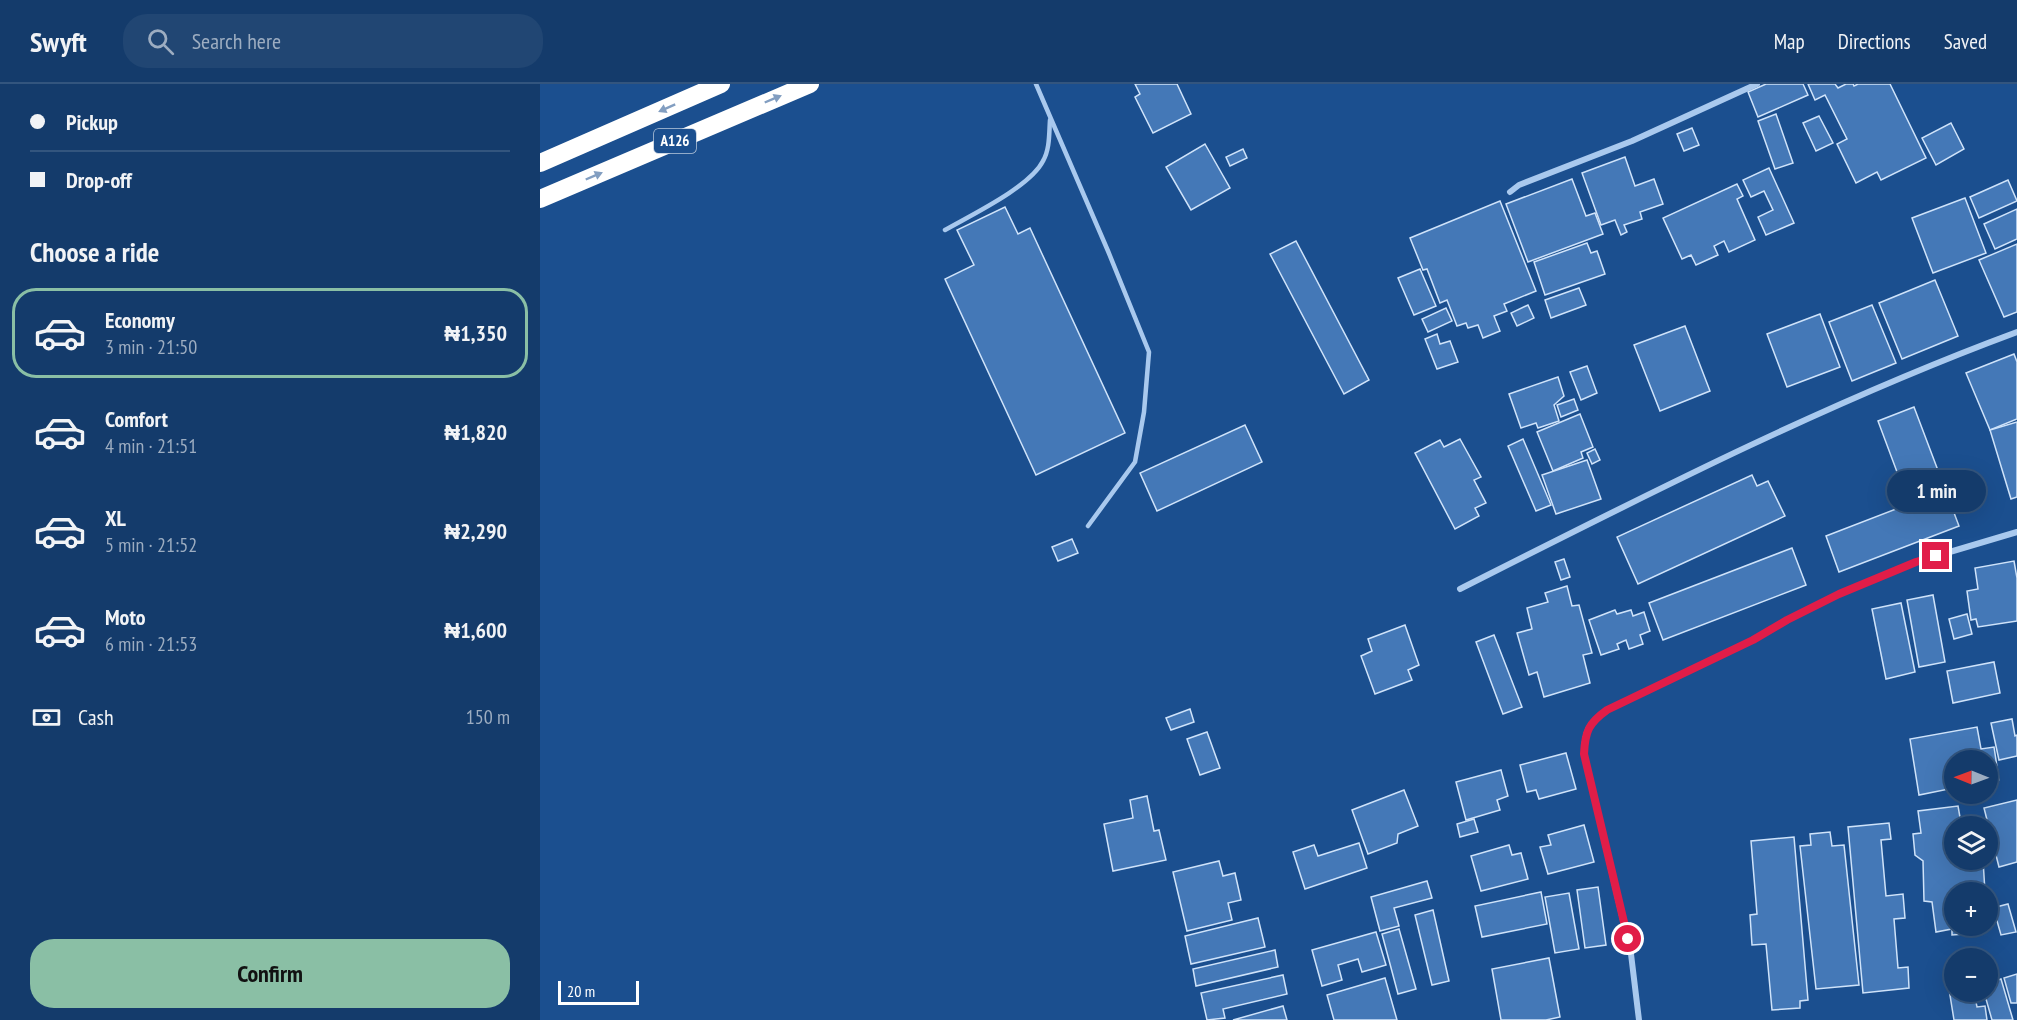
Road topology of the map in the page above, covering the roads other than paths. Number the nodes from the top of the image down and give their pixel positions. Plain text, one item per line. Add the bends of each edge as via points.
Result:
1 (721, 84) edge
2 (810, 84) edge
3 (1036, 84) edge
4 (1757, 84) edge
5 (1050, 117) junction
6 (540, 163) edge
7 (1510, 192) dead end
8 (540, 199) edge
9 (945, 230) dead end
10 (2017, 332) edge
11 (1088, 526) dead end
12 (2017, 532) edge
13 (1460, 589) dead end
14 (1639, 1020) edge

1 -> 6 highway, A126
8 -> 2 highway, A126
3 - 5 lane
4 - 7 street
5 - 9 lane via 1043,162 1025,182
5 - 11 lane via 1149,352 1135,462
10 - 13 street via 1763,440
12 - 14 street via 1916,562 1839,594 1593,720 1584,754 1631,954

